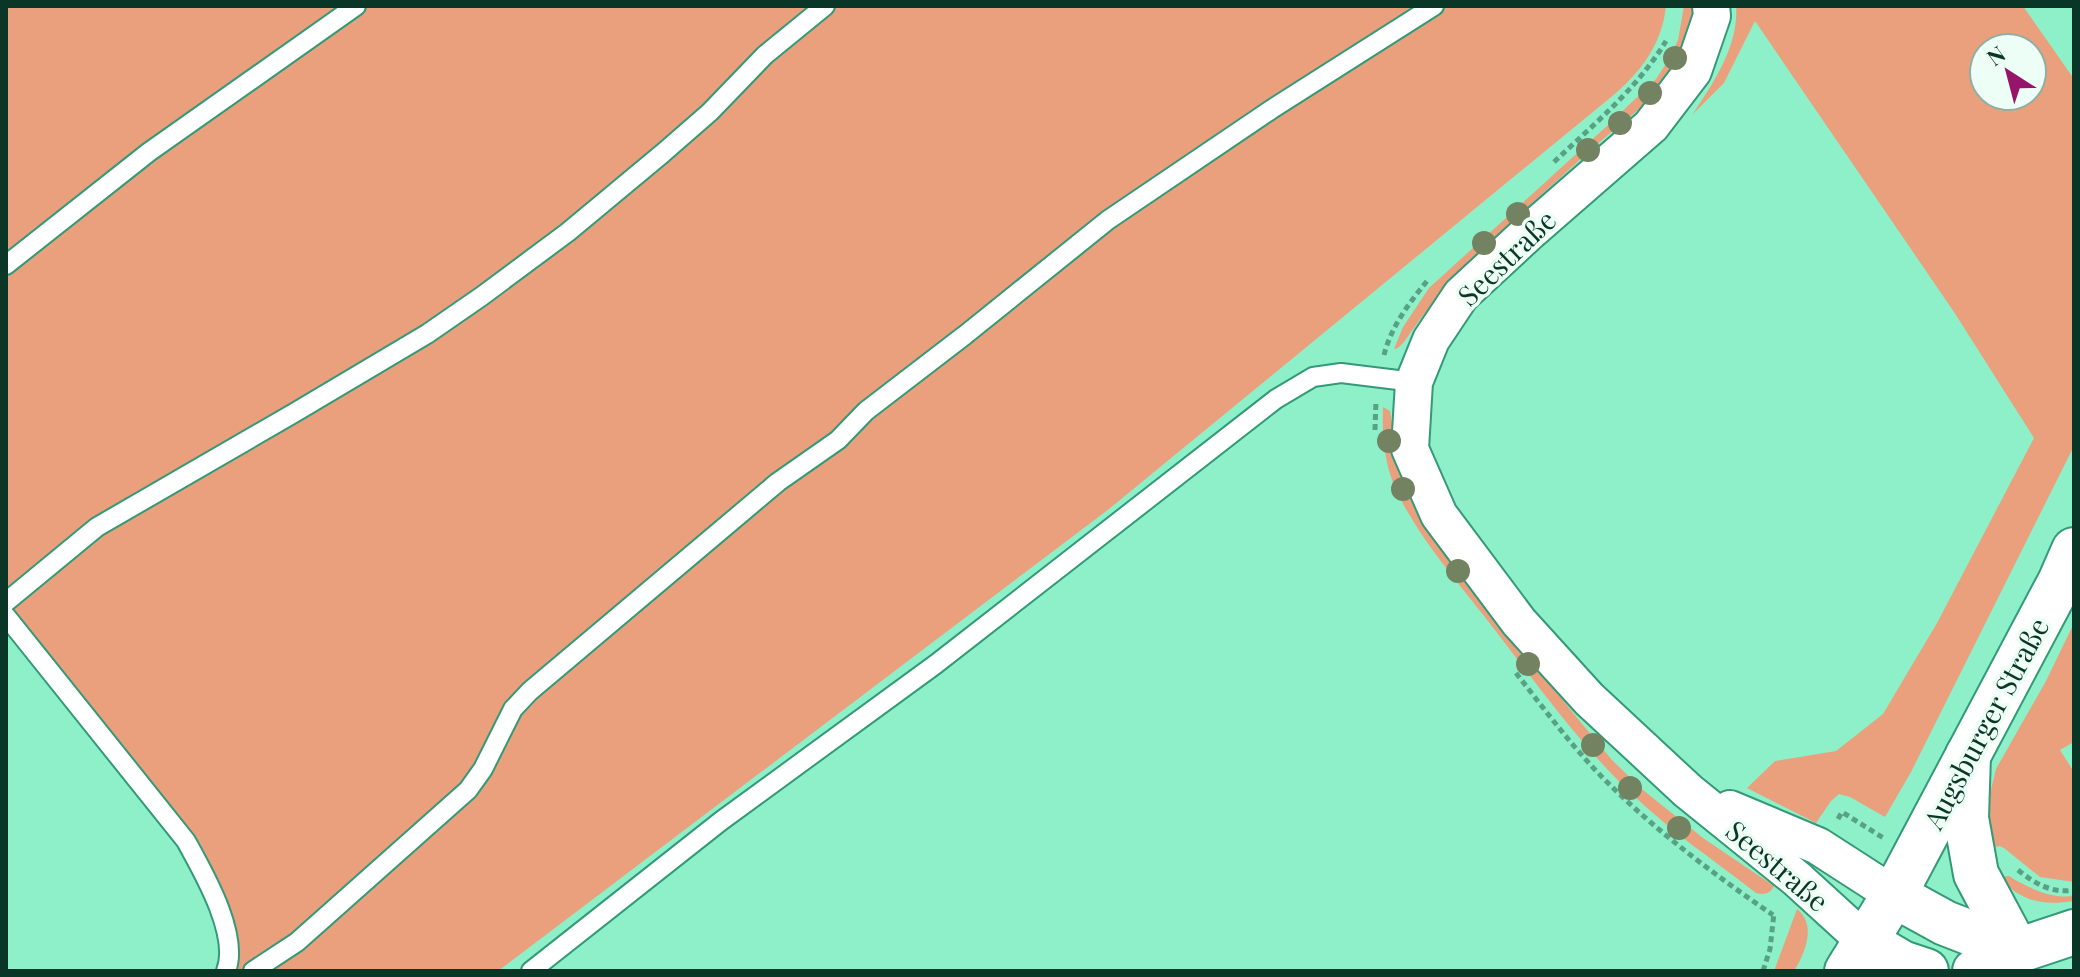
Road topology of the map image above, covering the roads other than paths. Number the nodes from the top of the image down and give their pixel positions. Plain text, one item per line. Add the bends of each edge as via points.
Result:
1 (356, 6) edge
2 (825, 6) edge
3 (1434, 6) edge
4 (1711, 6) edge
5 (6, 265) edge
6 (1414, 382) junction
7 (2074, 550) edge
8 (6, 602) edge
9 (6, 616) edge
10 (1968, 755) junction
11 (1688, 791) junction
12 (1894, 895) junction
13 (2074, 932) edge
14 (2017, 951) junction
15 (1856, 956) edge
16 (226, 971) edge
17 (253, 971) edge
18 (531, 971) edge
19 (1926, 971) edge
20 (1975, 971) edge

1 - 5 lane via 149,152
2 - 8 lane via 765,55 663,153 482,296 427,334 97,527
3 - 17 lane via 1108,220 866,411 838,440 778,482 530,691 513,709 468,790 297,942
4 - 6 street, Seestraße via 1693,71 1651,126 1461,295 1431,340
6 - 11 street, Seestraße via 1410,449 1439,515 1519,622 1589,699
6 - 18 lane via 1341,373 1313,377 1276,399
7 - 10 street, Augsburger Straße
9 - 16 lane via 186,841 223,918
10 - 12 street, Augsburger Straße
10 - 14 street via 1966,818 1976,874
11 - 12 street, Seestraße via 1818,846
11 - 15 street, Seestraße via 1797,879
12 - 14 street via 1945,923
12 - 15 street, Augsburger Straße
13 - 14 street
14 - 20 street
15 - 19 street

